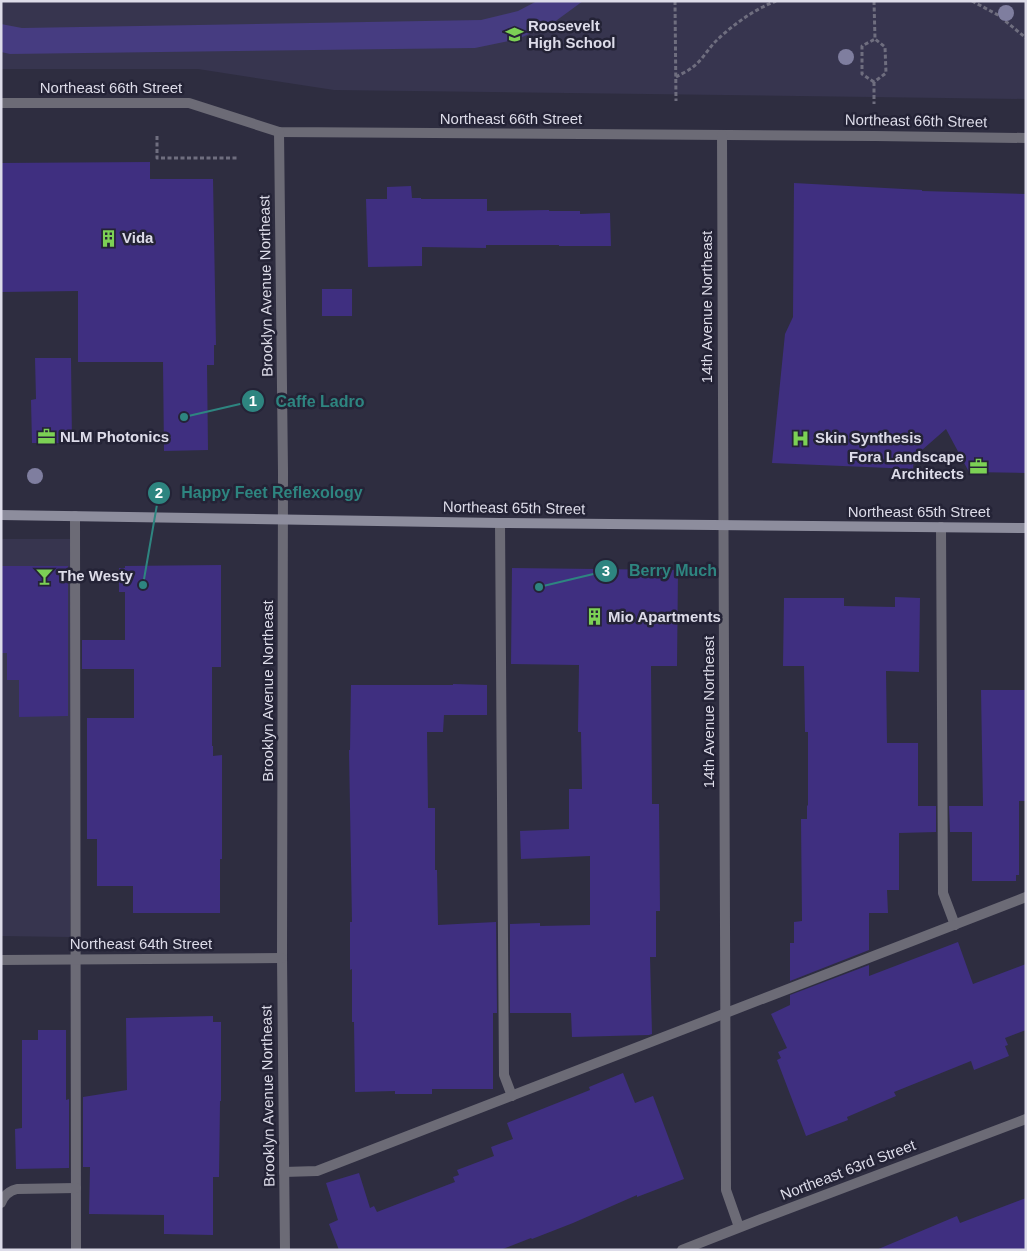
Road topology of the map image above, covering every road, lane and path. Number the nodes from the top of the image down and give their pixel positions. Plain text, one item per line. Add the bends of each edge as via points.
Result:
1 (675, 1) edge
2 (776, 1) edge
3 (874, 1) edge
4 (972, 1) edge
5 (1026, 38) edge
6 (875, 39) junction
7 (676, 77) junction
8 (874, 82) junction
9 (676, 101) dead end
10 (1, 103) edge
11 (874, 104) dead end
12 (279, 132) junction
13 (722, 135) junction
14 (157, 136) dead end
15 (1026, 138) edge
16 (238, 158) dead end
17 (1, 515) edge
18 (75, 516) junction
19 (283, 519) junction
20 (500, 523) junction
21 (723, 525) junction
22 (941, 527) junction
23 (1026, 528) edge
24 (1026, 897) edge
25 (955, 925) junction
26 (282, 958) junction
27 (1, 960) edge
28 (75, 960) junction
29 (726, 1013) junction
30 (512, 1096) junction
31 (1026, 1119) edge
32 (284, 1172) junction
33 (76, 1188) junction
34 (1, 1203) edge
35 (739, 1227) junction
36 (76, 1250) edge
37 (285, 1250) edge
38 (682, 1250) edge

1 - 7 path
2 - 7 path via 728,31 694,67
3 - 6 path
4 - 5 path via 998,15
6 - 8 path via 885,47 886,73
6 - 8 path via 862,46 862,74
7 - 9 path
8 - 11 path
10 - 12 street, Northeast 66th Street via 189,103
12 - 13 street, Northeast 66th Street
12 - 19 street, Brooklyn Avenue Northeast
13 - 15 street, Northeast 66th Street
13 - 21 street, 14th Avenue Northeast
14 - 16 path via 157,158
17 - 18 main road, Northeast 65th Street
18 - 19 main road, Northeast 65th Street
18 - 28 street
19 - 20 main road, Northeast 65th Street
19 - 26 street, Brooklyn Avenue Northeast
20 - 21 main road, Northeast 65th Street
20 - 30 street via 504,1075
21 - 22 main road, Northeast 65th Street
21 - 29 street, 14th Avenue Northeast
22 - 23 main road, Northeast 65th Street
22 - 25 street via 943,893
24 - 25 street
25 - 29 street
26 - 28 street, Northeast 64th Street
26 - 32 street, Brooklyn Avenue Northeast
27 - 28 street, Northeast 64th Street
28 - 33 street
29 - 30 street
29 - 35 street, 14th Avenue Northeast via 726,1190
30 - 32 street via 316,1171
31 - 35 street, Northeast 63rd Street
32 - 37 street, Brooklyn Avenue Northeast
33 - 34 street via 17,1189 10,1191
33 - 36 street
35 - 38 street, Northeast 63rd Street

